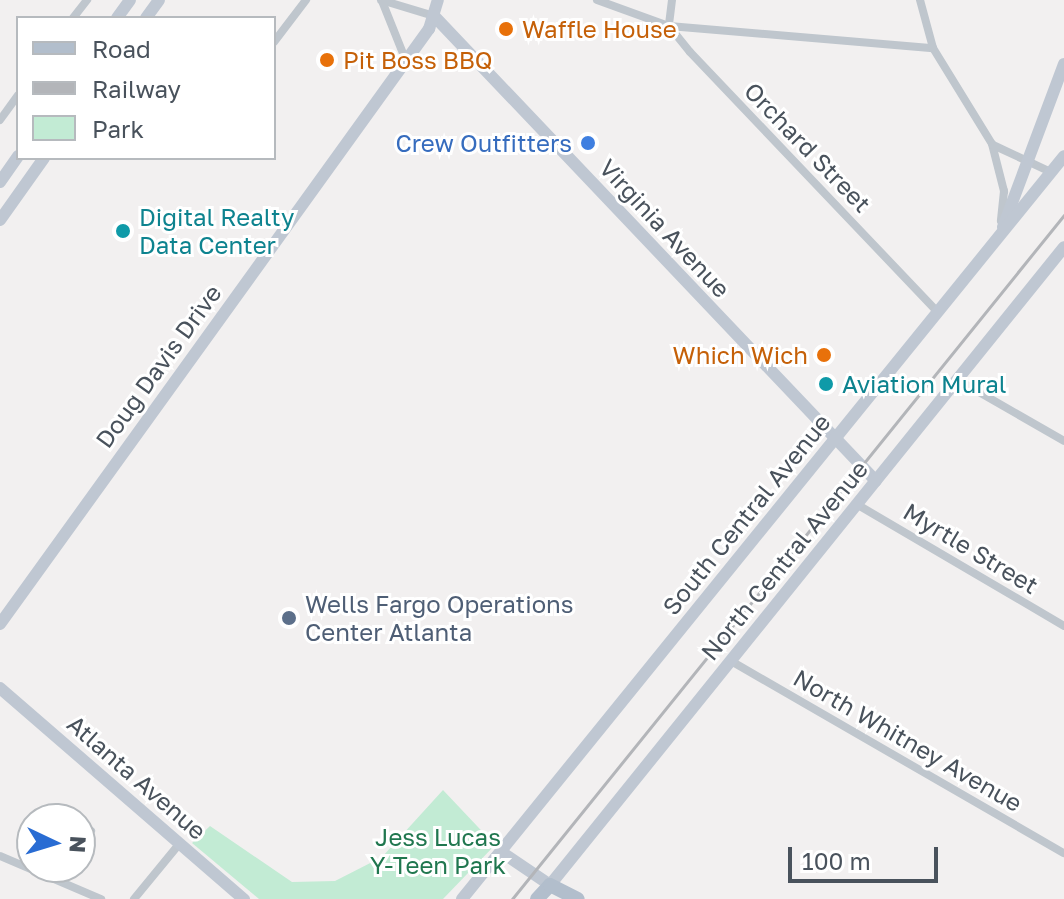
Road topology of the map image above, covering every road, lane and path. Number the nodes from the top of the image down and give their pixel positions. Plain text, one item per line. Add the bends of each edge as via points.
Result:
1 (87, 0) edge
2 (306, 0) edge
3 (381, 0) edge
4 (438, 0) edge
5 (597, 0) edge
6 (672, 0) edge
7 (920, 0) edge
8 (75, 16) edge
9 (435, 17) junction
10 (669, 26) junction
11 (276, 39) edge
12 (933, 48) junction
13 (406, 61) junction
14 (1064, 64) edge
15 (16, 98) edge
16 (0, 120) edge
17 (992, 144) junction
18 (1064, 156) edge
19 (16, 159) edge
20 (43, 160) edge
21 (1027, 162) junction
22 (1051, 172) junction
23 (0, 182) edge
24 (0, 220) edge
25 (999, 237) junction
26 (1064, 247) edge
27 (938, 312) junction
28 (958, 380) junction
29 (835, 439) junction
30 (1064, 441) edge
31 (876, 481) junction
32 (858, 505) junction
33 (0, 624) edge
34 (1064, 626) edge
35 (731, 661) junction
36 (0, 688) edge
37 (180, 843) junction
38 (503, 853) junction
39 (1064, 853) edge
40 (68, 883) edge
41 (550, 885) junction
42 (101, 899) edge
43 (134, 899) edge
44 (244, 899) edge
45 (462, 899) edge
46 (537, 899) edge
47 (578, 899) edge

1 - 8 street
2 - 11 street
3 - 9 street
3 - 13 street
4 - 9 street
5 - 10 street
6 - 10 street
7 - 12 street
9 - 13 street, Doug Davis Drive
9 - 29 street, Virginia Avenue
10 - 12 street
10 - 27 street, Orchard Street
12 - 17 street
13 - 33 street, Doug Davis Drive
14 - 21 street
15 - 16 street
17 - 21 street
17 - 25 street via 1004,191
18 - 22 street, South Central Avenue
19 - 23 street
20 - 24 street
21 - 22 street
21 - 25 street
22 - 25 street, South Central Avenue
25 - 27 street, South Central Avenue
26 - 28 street, North Central Avenue
27 - 29 street, South Central Avenue
28 - 30 street
28 - 31 street, North Central Avenue
29 - 31 street, Virginia Avenue
29 - 38 street, South Central Avenue
31 - 32 street, North Central Avenue
32 - 34 street, Myrtle Street
32 - 35 street, North Central Avenue
35 - 39 street, North Whitney Avenue
35 - 41 street, North Central Avenue
36 - 37 street, Atlanta Avenue
37 - 43 street
37 - 44 street, Atlanta Avenue
38 - 41 street
38 - 45 street, South Central Avenue
40 - 42 street
41 - 46 main road, North Central Avenue
41 - 47 main road

